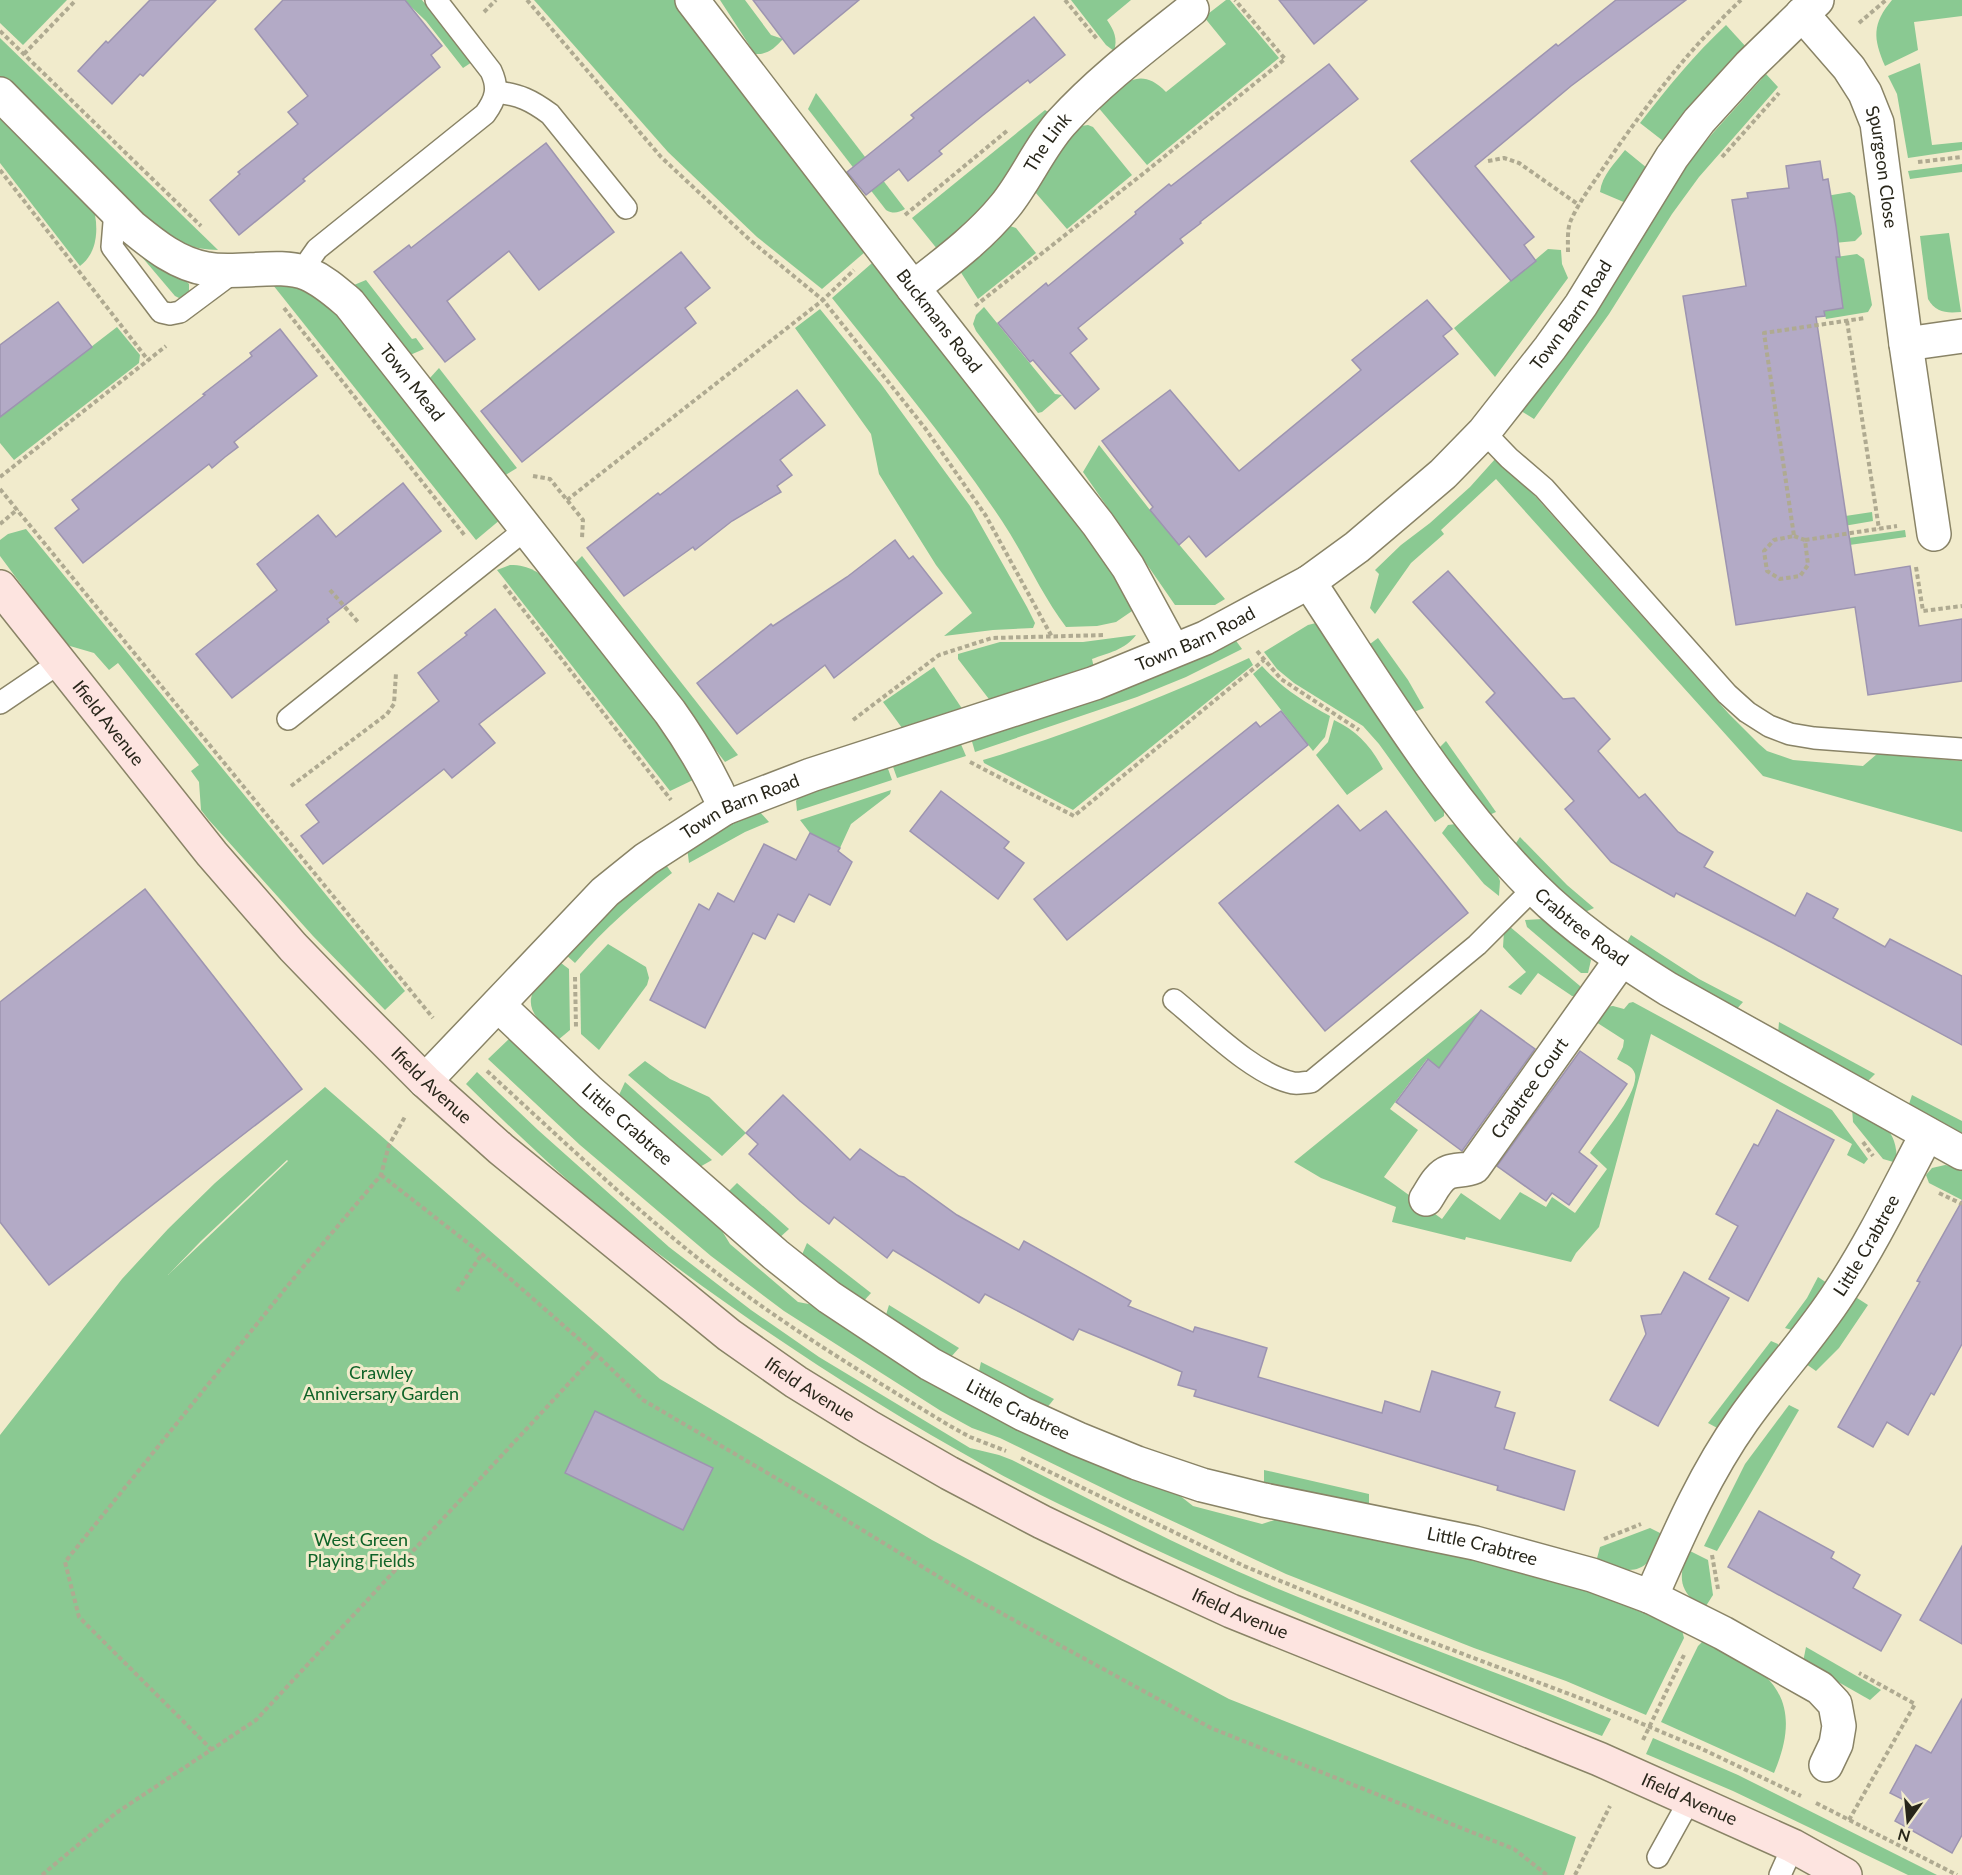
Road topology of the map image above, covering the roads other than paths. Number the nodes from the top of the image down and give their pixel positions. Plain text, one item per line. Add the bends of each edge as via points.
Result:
1 (436, 0) edge
2 (692, 0) edge
3 (1809, 7) edge
4 (1192, 9) dead end
5 (497, 92) junction
6 (0, 94) edge
7 (626, 208) dead end
8 (115, 210) junction
9 (245, 271) junction
10 (306, 273) junction
11 (913, 288) junction
12 (1904, 329) junction
13 (1962, 336) edge
14 (1484, 432) junction
15 (1933, 527) road end
16 (526, 529) junction
17 (1309, 582) junction
18 (0, 587) edge
19 (1173, 650) junction
20 (59, 663) junction
21 (0, 703) edge
22 (288, 719) dead end
23 (1962, 749) edge
24 (725, 808) junction
25 (1534, 888) junction
26 (1621, 960) junction
27 (1174, 1000) dead end
28 (498, 1005) junction
29 (425, 1081) junction
30 (1927, 1134) junction
31 (1962, 1153) edge
32 (1425, 1199) dead end
33 (1651, 1597) junction
34 (1826, 1765) dead end
35 (1689, 1801) junction
36 (1658, 1857) dead end
37 (1786, 1861) edge
38 (1845, 1875) edge

1 - 5 lane via 491,71
2 - 11 street, Buckmans Road
3 - 12 street, Spurgeon Close via 1830,46 1865,93 1877,123
3 - 14 street, Town Barn Road via 1700,121 1672,158 1581,305
4 - 11 street, The Link via 1089,94 1040,151 1006,205 959,251
5 - 7 lane via 519,95 550,114
5 - 10 lane via 485,114 316,249
6 - 8 street, Town Mead
8 - 9 street, Town Mead via 152,244 177,260 206,269
8 - 9 lane via 112,247 161,312 180,312
9 - 10 street, Town Mead
10 - 16 street, Town Mead via 349,303
11 - 19 street, Buckmans Road via 1098,524 1128,567
12 - 13 street
12 - 15 street, Spurgeon Close
14 - 17 street, Town Barn Road via 1404,509
14 - 23 lane via 1544,488 1747,712 1790,734
16 - 22 lane
16 - 24 street, Town Mead via 696,748
17 - 19 street, Town Barn Road via 1205,638
17 - 25 street, Crabtree Road via 1443,781 1489,840
18 - 20 street, Ifield Avenue
19 - 24 street, Town Barn Road via 1095,683 811,775
20 - 21 lane
20 - 29 street, Ifield Avenue via 219,863 293,947
24 - 28 street, Town Barn Road via 645,859 605,892
25 - 26 street, Crabtree Road
25 - 27 lane via 1477,945 1311,1082 1296,1084 1260,1070
26 - 30 street, Crabtree Road
26 - 32 street, Crabtree Court via 1474,1167 1442,1176
28 - 29 street, Town Barn Road
28 - 33 street, Little Crabtree via 590,1092 829,1298 974,1389 1078,1439 1202,1485 1475,1543 1592,1575
29 - 35 street, Ifield Avenue via 501,1149 729,1335 796,1382 949,1473 1042,1522 1232,1611 1599,1759
30 - 31 street, Crabtree Road
30 - 33 street, Little Crabtree via 1840,1291 1716,1460
33 - 34 street, Little Crabtree via 1820,1688 1835,1704 1839,1726
35 - 36 lane
35 - 37 street, Ifield Avenue
37 - 38 street, Ifield Avenue

